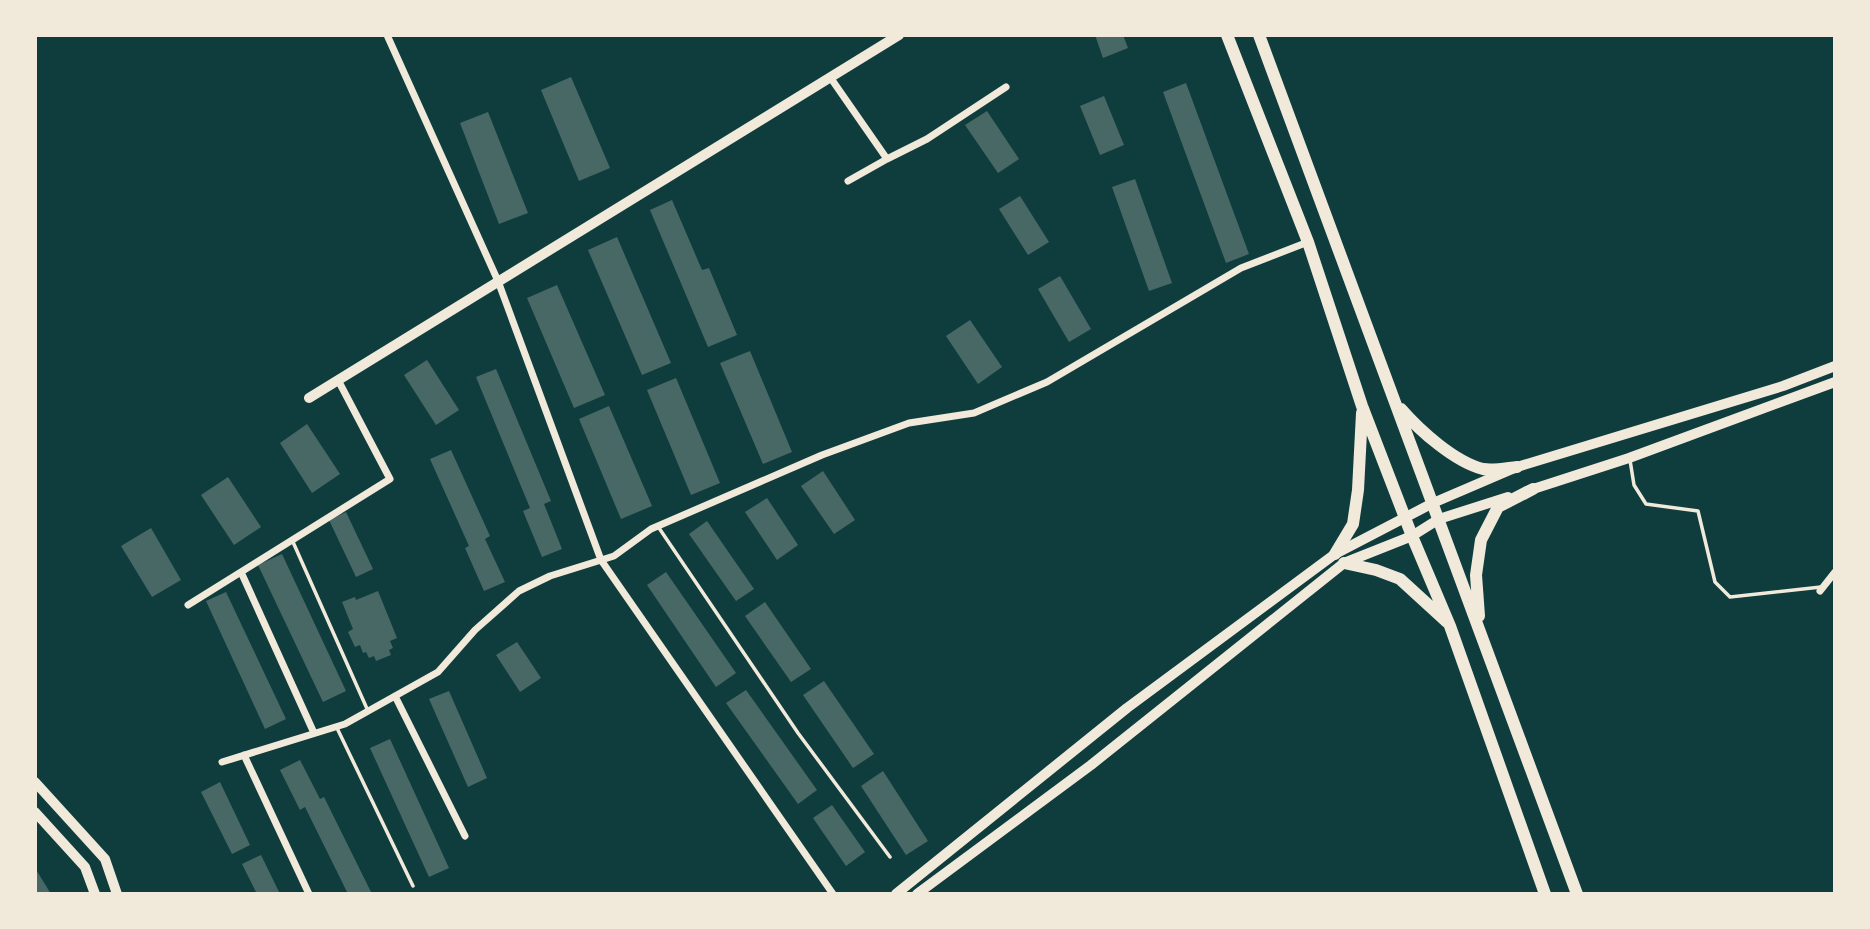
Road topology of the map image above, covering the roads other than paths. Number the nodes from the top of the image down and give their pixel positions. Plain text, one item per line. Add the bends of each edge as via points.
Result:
1 (899, 35) edge
2 (1227, 35) edge
3 (1259, 35) edge
4 (390, 36) edge
5 (830, 77) junction
6 (1006, 87) dead end
7 (887, 159) junction
8 (848, 181) dead end
9 (1308, 242) junction
10 (498, 281) junction
11 (1835, 366) edge
12 (338, 380) junction
13 (1835, 382) edge
14 (309, 398) dead end
15 (1394, 401) junction
16 (1362, 406) junction
17 (1629, 457) junction
18 (1517, 467) junction
19 (1533, 489) junction
20 (1433, 503) junction
21 (1405, 517) junction
22 (1439, 519) junction
23 (658, 526) junction
24 (1412, 536) junction
25 (292, 540) junction
26 (1340, 558) junction
27 (601, 560) junction
28 (241, 572) junction
29 (1835, 572) edge
30 (1821, 589) joint
31 (188, 605) dead end
32 (1450, 626) junction
33 (1479, 630) junction
34 (395, 696) junction
35 (368, 711) junction
36 (336, 726) junction
37 (314, 733) junction
38 (244, 755) junction
39 (222, 762) dead end
40 (35, 782) edge
41 (35, 812) edge
42 (465, 836) dead end
43 (890, 857) dead end
44 (413, 886) dead end
45 (95, 894) edge
46 (117, 894) edge
47 (309, 894) edge
48 (833, 894) edge
49 (896, 894) edge
50 (917, 894) edge
51 (1545, 894) edge
52 (1577, 894) edge

1 - 5 street
2 - 9 main road
3 - 15 main road
4 - 10 street
5 - 7 street
5 - 10 street
6 - 7 street via 927,139
7 - 8 street
9 - 16 main road
9 - 23 street via 1241,268 1047,382 974,413 909,423 822,455
10 - 12 street
10 - 27 street
11 - 18 main road
12 - 14 street
12 - 25 street via 390,479
13 - 17 main road
15 - 18 main road via 1447,451 1484,469
15 - 20 main road
16 - 21 main road
16 - 26 main road via 1358,490 1353,524
17 - 19 main road
17 - 30 lane via 1634,485 1646,504 1698,510 1715,582 1730,597
18 - 20 main road
19 - 22 main road
19 - 33 main road via 1498,508 1481,540 1476,575
20 - 21 main road
20 - 22 main road
21 - 24 main road
21 - 26 main road
22 - 24 main road
22 - 33 main road
23 - 27 street
23 - 43 lane via 798,733
24 - 26 main road
24 - 32 main road
25 - 28 street
25 - 35 lane
26 - 32 main road via 1400,579
26 - 49 main road via 1127,708
26 - 50 main road via 1091,765
27 - 34 street via 519,591 438,671
27 - 48 street
28 - 31 street
28 - 37 street
29 - 30 street
32 - 51 main road
33 - 52 main road
34 - 35 street
34 - 42 street
35 - 36 street
36 - 37 street
36 - 44 lane
37 - 38 street
38 - 39 street
38 - 47 street
40 - 46 main road via 104,859
41 - 45 main road via 85,867

